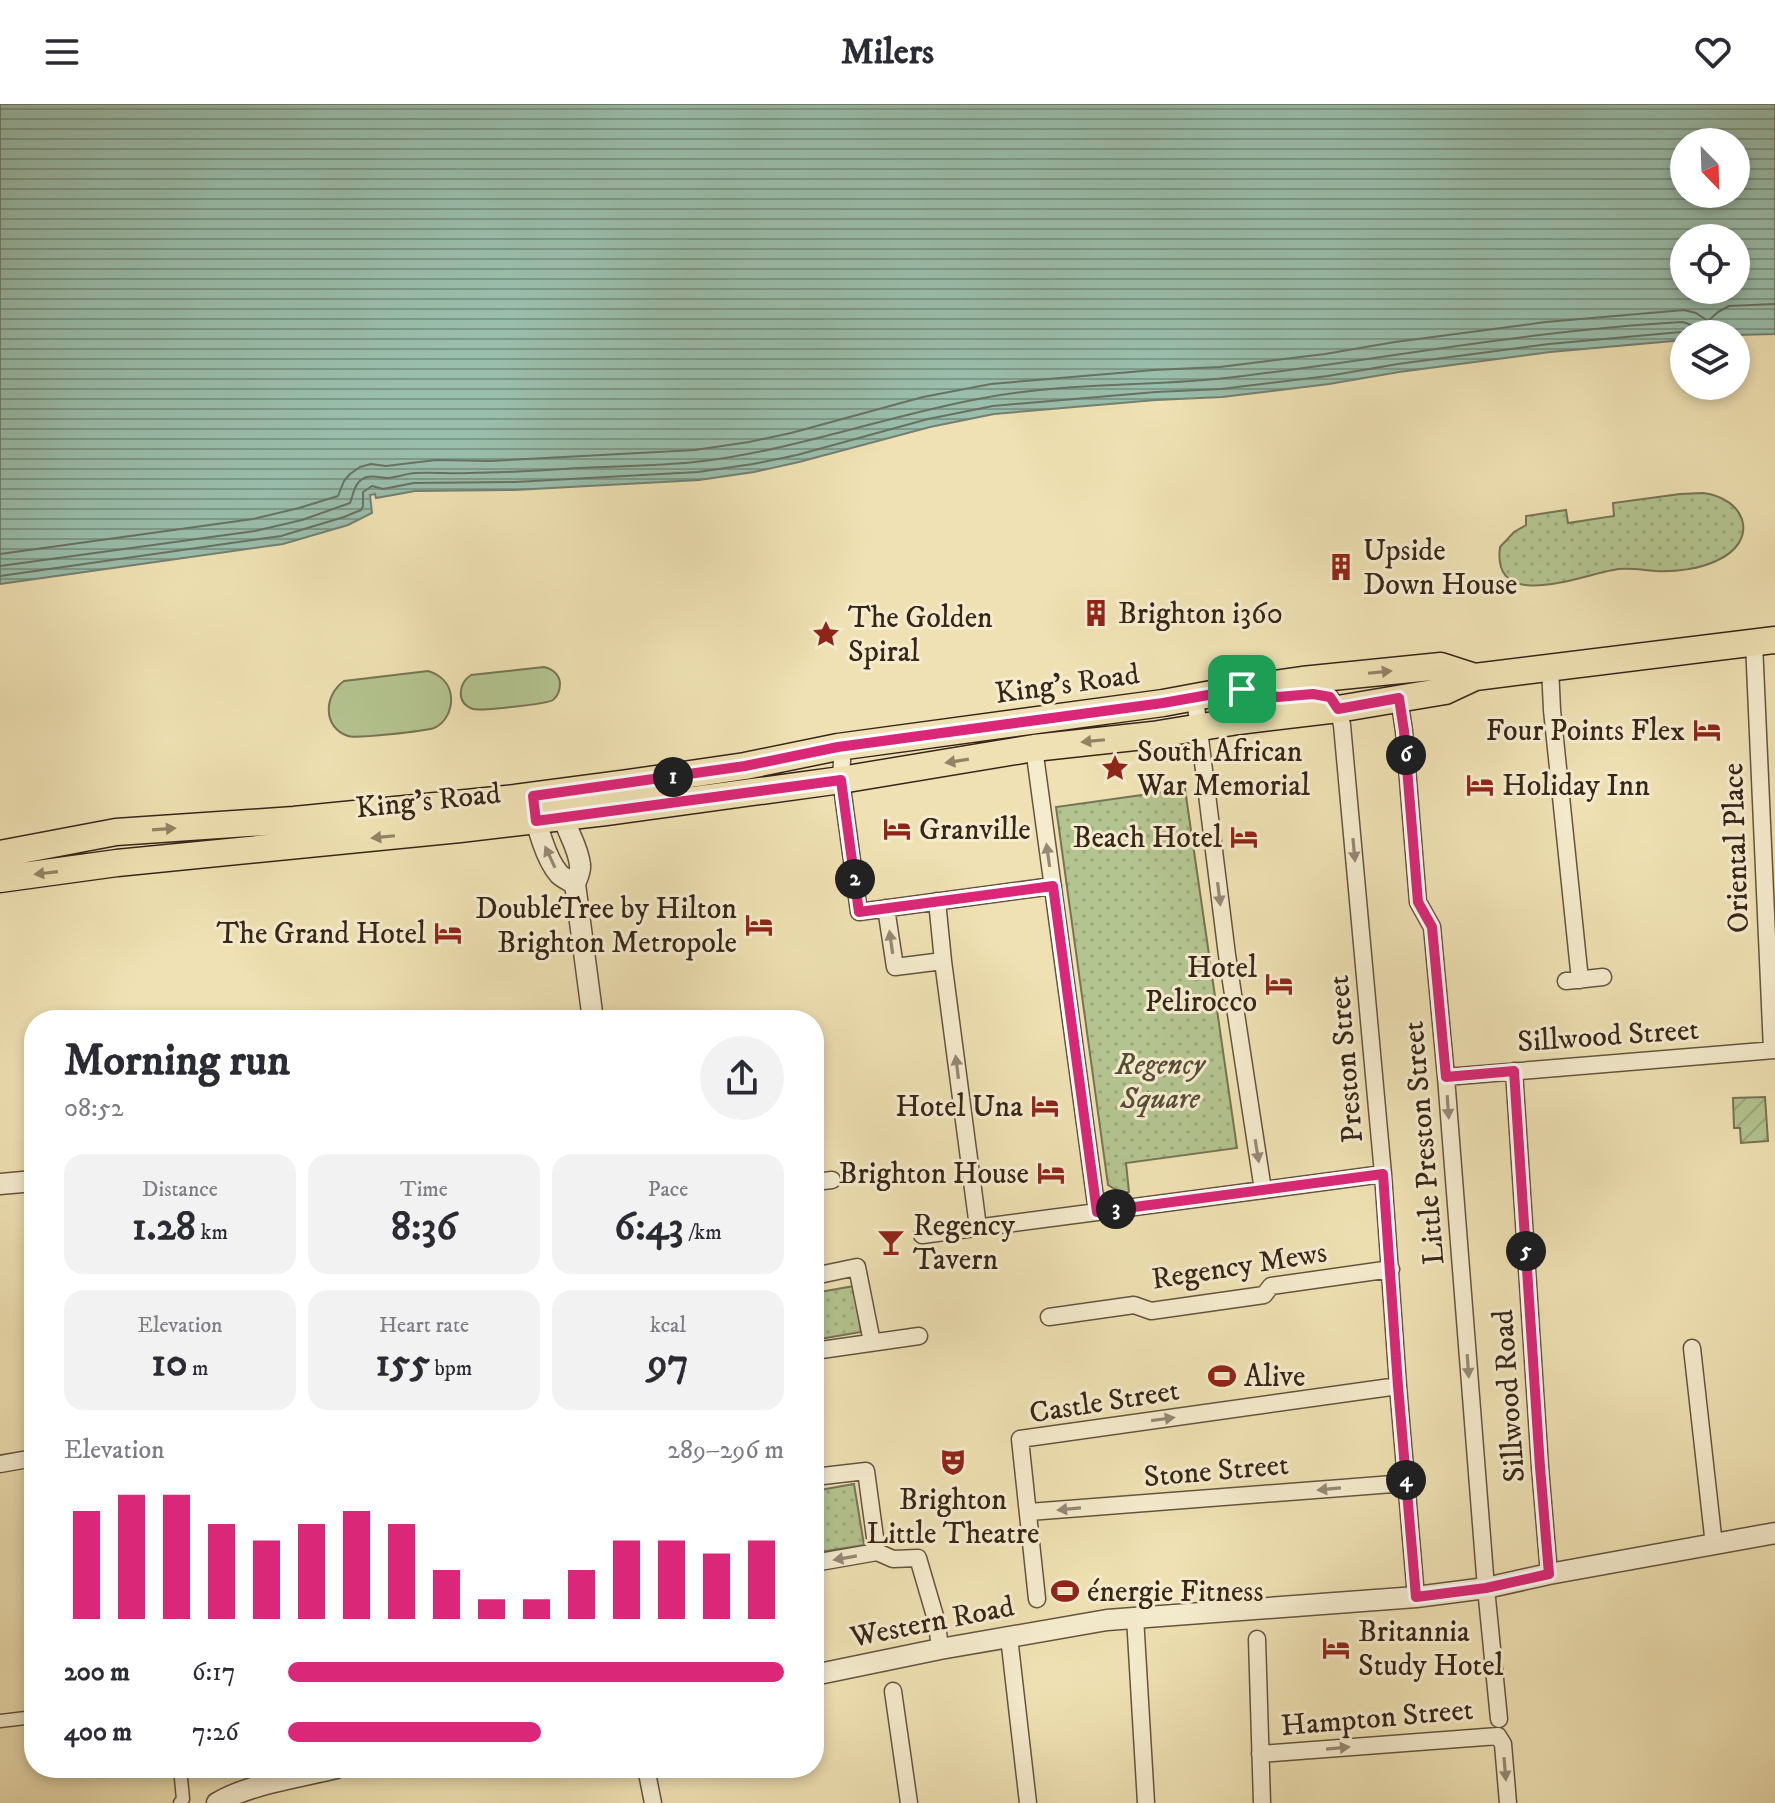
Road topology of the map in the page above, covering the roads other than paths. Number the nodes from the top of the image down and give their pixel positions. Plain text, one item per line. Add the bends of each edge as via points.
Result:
1 (1765, 642) edge
2 (1550, 667) junction
3 (1475, 677) junction
4 (1242, 689) junction
5 (1195, 698) junction
6 (1399, 698) junction
7 (1338, 709) junction
8 (1198, 727) junction
9 (838, 747) junction
10 (1034, 748) junction
11 (841, 780) junction
12 (547, 807) junction
13 (0, 854) edge
14 (0, 879) edge
15 (1053, 886) junction
16 (937, 901) junction
17 (886, 908) junction
18 (943, 961) junction
19 (1603, 977) dead end
20 (592, 1010) edge
21 (1774, 1050) edge
22 (1514, 1071) junction
23 (1446, 1077) junction
24 (1383, 1174) junction
25 (832, 1180) dead end
26 (824, 1181) edge
27 (24, 1182) edge
28 (0, 1184) edge
29 (1263, 1190) junction
30 (1097, 1212) junction
31 (978, 1227) junction
32 (922, 1235) dead end
33 (1391, 1269) junction
34 (824, 1274) edge
35 (1049, 1317) dead end
36 (919, 1336) dead end
37 (872, 1342) junction
38 (1692, 1348) dead end
39 (824, 1349) edge
40 (1398, 1386) junction
41 (24, 1460) edge
42 (0, 1464) edge
43 (824, 1476) edge
44 (1406, 1483) junction
45 (1029, 1512) junction
46 (1775, 1533) edge
47 (1714, 1545) junction
48 (877, 1552) junction
49 (824, 1561) edge
50 (1549, 1574) junction
51 (1486, 1588) junction
52 (1416, 1597) junction
53 (1037, 1599) dead end
54 (1135, 1617) junction
55 (1009, 1637) junction
56 (1257, 1639) dead end
57 (940, 1649) junction
58 (824, 1673) edge
59 (893, 1691) dead end
60 (24, 1718) edge
61 (0, 1721) edge
62 (1498, 1728) junction
63 (1260, 1754) junction
64 (181, 1778) edge
65 (296, 1778) edge
66 (648, 1778) edge
67 (180, 1803) edge
68 (217, 1803) edge
69 (653, 1803) edge
70 (909, 1803) edge
71 (1028, 1803) edge
72 (1146, 1803) edge
73 (1262, 1803) edge
74 (1508, 1803) edge

1 - 2 main road, King's Road
1 - 21 street, Oriental Place
2 - 3 main road, King's Road
2 - 19 street via 1573,981
4 -> 3 main road, King's Road via 1441,666
3 - 6 main road, King's Road via 1445,691
4 - 5 main road, King's Road
4 - 7 street via 1278,697 1330,697
5 - 8 street
5 - 9 main road, King's Road
6 - 7 main road, King's Road
6 - 23 street, Little Preston Street via 1418,902 1432,927
7 - 8 main road, King's Road
7 -> 24 street, Preston Street
8 -> 10 main road, King's Road
8 -> 29 street
9 - 11 street
9 - 12 main road, King's Road
10 -> 11 main road, King's Road
15 -> 10 street
11 - 12 main road, King's Road
11 - 17 street via 859,912
13 -> 12 main road, King's Road via 116,832
12 -> 14 main road, King's Road
12 - 20 street via 574,844 581,867 575,884
15 - 16 street
15 - 30 street
16 - 17 street
16 - 18 street
18 -> 17 street via 895,967
31 -> 18 street
21 - 22 street, Sillwood Street
22 - 23 street, Sillwood Street
22 - 50 street, Sillwood Road
23 -> 51 street, Little Preston Street
24 - 29 street
24 - 33 street, Preston Street
25 - 26 street
27 - 28 street
29 - 30 street
30 - 31 street
31 - 32 street
33 - 35 street, Regency Mews via 1151,1311 1134,1305
33 - 40 street, Preston Street
34 - 37 street via 857,1267
36 - 37 street
37 - 39 street
38 - 47 street
40 - 44 street, Preston Street
45 -> 40 street, Castle Street via 1020,1439
41 - 42 street
43 - 48 street via 866,1471
44 -> 45 street, Stone Street
44 - 52 street, Preston Street
45 - 53 street, Castle Street
46 - 47 street, Western Road
47 - 50 street, Western Road
48 -> 49 street
48 - 57 street via 893,1559 918,1558
50 - 51 street, Western Road
51 - 52 street, Western Road
51 - 62 street, Little Preston Street
52 - 54 street, Western Road
54 - 55 street, Western Road
54 - 72 street
55 - 57 street, Western Road
55 - 71 street
56 - 63 street
57 - 58 street, Western Road
59 - 70 street
60 - 61 street
63 -> 62 street, Hampton Street
62 -> 74 street, Little Preston Street
63 - 73 street
64 - 67 street
65 - 68 street
66 - 69 street

